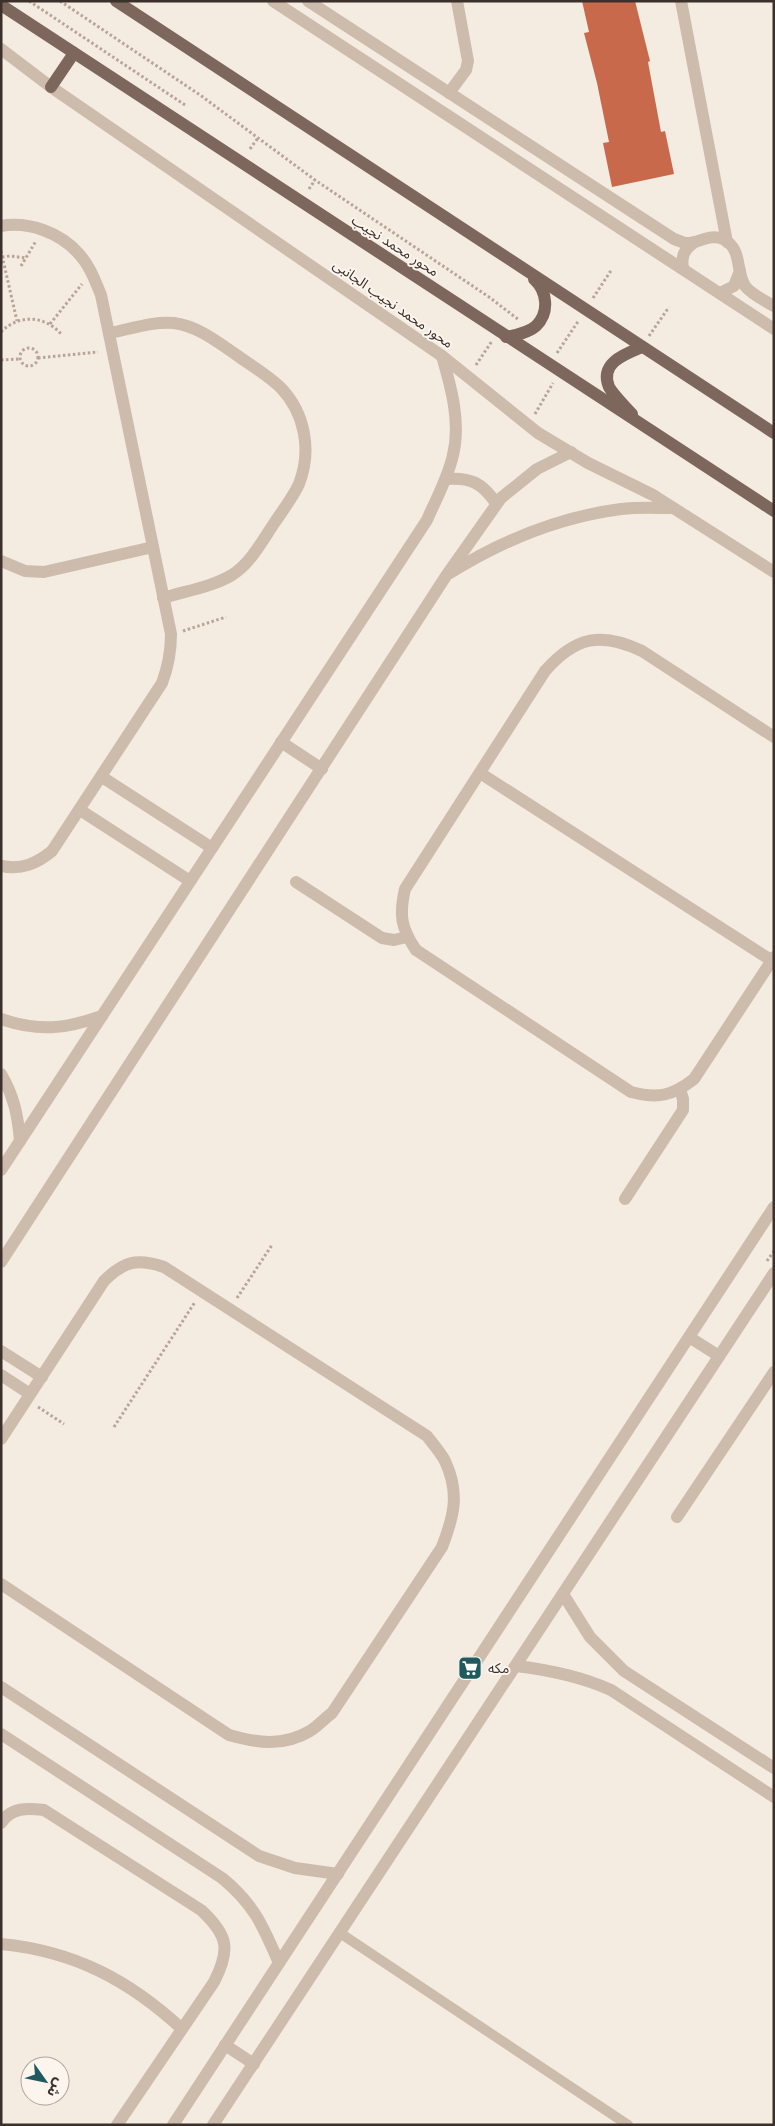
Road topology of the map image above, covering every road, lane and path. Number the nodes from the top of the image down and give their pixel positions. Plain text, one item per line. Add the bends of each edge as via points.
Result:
1 (60, 1) edge
2 (116, 1) edge
3 (273, 1) edge
4 (308, 1) edge
5 (457, 1) edge
6 (680, 1) edge
7 (1, 6) edge
8 (1, 49) edge
9 (74, 53) junction
10 (51, 87) junction
11 (449, 94) junction
12 (437, 109) junction
13 (258, 138) junction
14 (250, 149) dead end
15 (315, 180) junction
16 (310, 189) dead end
17 (1, 226) edge
18 (43, 230) junction
19 (394, 235) junction
20 (391, 240) dead end
21 (695, 242) junction
22 (727, 242) junction
23 (1, 250) edge
24 (2, 257) edge
25 (26, 258) junction
26 (518, 264) junction
27 (21, 266) dead end
28 (683, 269) junction
29 (740, 271) junction
30 (91, 272) junction
31 (720, 293) junction
32 (774, 306) edge
33 (668, 307) dead end
34 (17, 321) junction
35 (50, 324) junction
36 (520, 324) dead end
37 (774, 329) edge
38 (1, 332) edge
39 (110, 332) junction
40 (502, 334) junction
41 (62, 335) dead end
42 (642, 347) junction
43 (114, 350) junction
44 (442, 356) junction
45 (19, 358) junction
46 (38, 358) junction
47 (1, 360) edge
48 (560, 372) junction
49 (468, 378) junction
50 (642, 425) junction
51 (528, 426) junction
52 (774, 433) edge
53 (571, 452) junction
54 (446, 479) junction
55 (496, 503) junction
56 (671, 508) junction
57 (774, 511) edge
58 (153, 547) junction
59 (1, 561) edge
60 (774, 572) edge
61 (446, 576) junction
62 (163, 598) junction
63 (226, 617) dead end
64 (171, 634) junction
65 (774, 737) edge
66 (281, 742) junction
67 (322, 769) junction
68 (480, 773) junction
69 (102, 777) junction
70 (80, 810) junction
71 (212, 848) junction
72 (1, 866) edge
73 (190, 881) junction
74 (296, 882) dead end
75 (407, 937) junction
76 (773, 962) edge
77 (102, 1016) junction
78 (1, 1019) edge
79 (1, 1074) edge
80 (680, 1090) junction
81 (20, 1141) junction
82 (1, 1170) edge
83 (625, 1199) dead end
84 (774, 1207) edge
85 (272, 1245) dead end
86 (1, 1262) edge
87 (774, 1273) edge
88 (202, 1291) junction
89 (230, 1309) junction
90 (689, 1337) junction
91 (1, 1351) edge
92 (719, 1356) junction
93 (1, 1375) edge
94 (42, 1377) junction
95 (772, 1379) edge
96 (29, 1397) junction
97 (64, 1424) dead end
98 (114, 1427) dead end
99 (1, 1439) edge
100 (677, 1517) dead end
101 (1, 1584) edge
102 (563, 1594) junction
103 (516, 1666) junction
104 (1, 1687) edge
105 (1, 1734) edge
106 (774, 1768) edge
107 (774, 1797) edge
108 (1, 1823) edge
109 (338, 1874) junction
110 (340, 1933) junction
111 (1, 1944) edge
112 (279, 1963) junction
113 (182, 2029) junction
114 (226, 2045) junction
115 (254, 2064) junction
116 (118, 2125) edge
117 (173, 2125) edge
118 (213, 2125) edge
119 (628, 2125) edge

1 - 13 path
2 - 26 main road
3 - 12 street
4 - 11 street
5 - 11 street via 468,61 466,70
6 - 22 street
7 - 9 main road, محور محمد نجيب
8 - 10 street, محور محمد نجيب الجانبى
9 - 10 main road
9 - 40 main road, محور محمد نجيب
10 - 44 street, محور محمد نجيب الجانبى
11 - 12 street
11 - 21 street via 674,239
12 - 28 street
13 - 14 path
13 - 15 path
15 - 16 path
15 - 19 path
17 - 18 street
18 - 25 path
18 - 30 street via 79,254
19 - 20 path
19 - 36 path via 496,302 517,317
21 - 22 street via 711,237
21 - 28 street via 684,253
22 - 29 street via 736,250
23 - 24 path
24 - 25 path
24 - 34 path
25 - 27 path
26 - 40 main road via 540,285 546,299 544,313 536,326 524,333
26 - 42 main road
28 - 31 street
29 - 31 street via 734,286
29 - 32 street via 747,289
30 - 35 path
30 - 39 street via 101,295
31 - 37 street
33 - 42 path
34 - 35 path via 28,318
34 - 38 path
35 - 41 path
39 - 43 street
39 - 62 street via 158,324 191,328 214,340 280,387 302,422 305,464 299,484 251,557 242,567 219,581
40 - 48 main road, محور محمد نجيب
40 - 49 path
42 - 50 main road via 616,358 607,377 609,388
42 - 52 main road
43 - 46 path
43 - 58 street
44 - 49 street, محور محمد نجيب الجانبى
44 - 54 street via 453,392 455,435
45 - 46 path via 24,366 29,367 34,366
45 - 46 path via 26,348 35,350
45 - 47 path
48 - 50 main road, محور محمد نجيب
48 - 51 path
49 - 51 street, محور محمد نجيب الجانبى
50 - 57 main road, محور محمد نجيب
51 - 53 street, محور محمد نجيب الجانبى
53 - 55 street via 537,469
53 - 56 street, محور محمد نجيب الجانبى
54 - 55 street via 461,478 475,482 488,491
54 - 66 street via 427,520
55 - 61 street
56 - 60 street, محور محمد نجيب الجانبى
56 - 61 street via 620,509 550,525 492,548
58 - 59 street via 44,572 25,571
58 - 62 street
61 - 67 street
62 - 64 street
63 - 64 path
64 - 69 street via 168,668 162,684
65 - 68 street via 642,650 622,641 600,639 578,643 559,654
66 - 67 street
66 - 71 street
67 - 86 street
68 - 75 street via 405,889 402,921
68 - 76 street
69 - 70 street
69 - 71 street
70 - 72 street via 52,851 38,862 21,868
70 - 73 street
71 - 73 street
73 - 77 street
74 - 75 street via 382,938
75 - 80 street via 416,950 631,1092 647,1096
76 - 80 street via 694,1079
77 - 78 street via 76,1025 48,1029 21,1026
77 - 81 street
79 - 81 street via 18,1114
80 - 83 street via 682,1110
81 - 82 street
84 - 90 street
85 - 89 path
87 - 92 street
88 - 89 street
88 - 94 street via 164,1267 148,1261 132,1262 116,1269 104,1281
88 - 98 path
89 - 101 street via 427,1436 445,1460 454,1489 453,1519 442,1547 332,1713 310,1731 284,1741 256,1742 229,1736
90 - 92 street
90 - 109 street
91 - 94 street
92 - 102 street
93 - 96 street
94 - 96 street
95 - 100 street
96 - 97 path
96 - 99 street
102 - 103 street
102 - 106 street via 590,1637 624,1671
103 - 107 street via 590,1680 611,1690
103 - 110 street
104 - 109 street via 259,1856 295,1868
105 - 112 street via 230,1884 251,1905 262,1922
108 - 113 street via 16,1810 44,1810 201,1910 216,1924 224,1943 223,1963
109 - 112 street
110 - 115 street
110 - 119 lane
111 - 113 street via 52,1953 97,1969 139,1993
112 - 114 street
113 - 116 street
114 - 115 street
114 - 117 street
115 - 118 street

